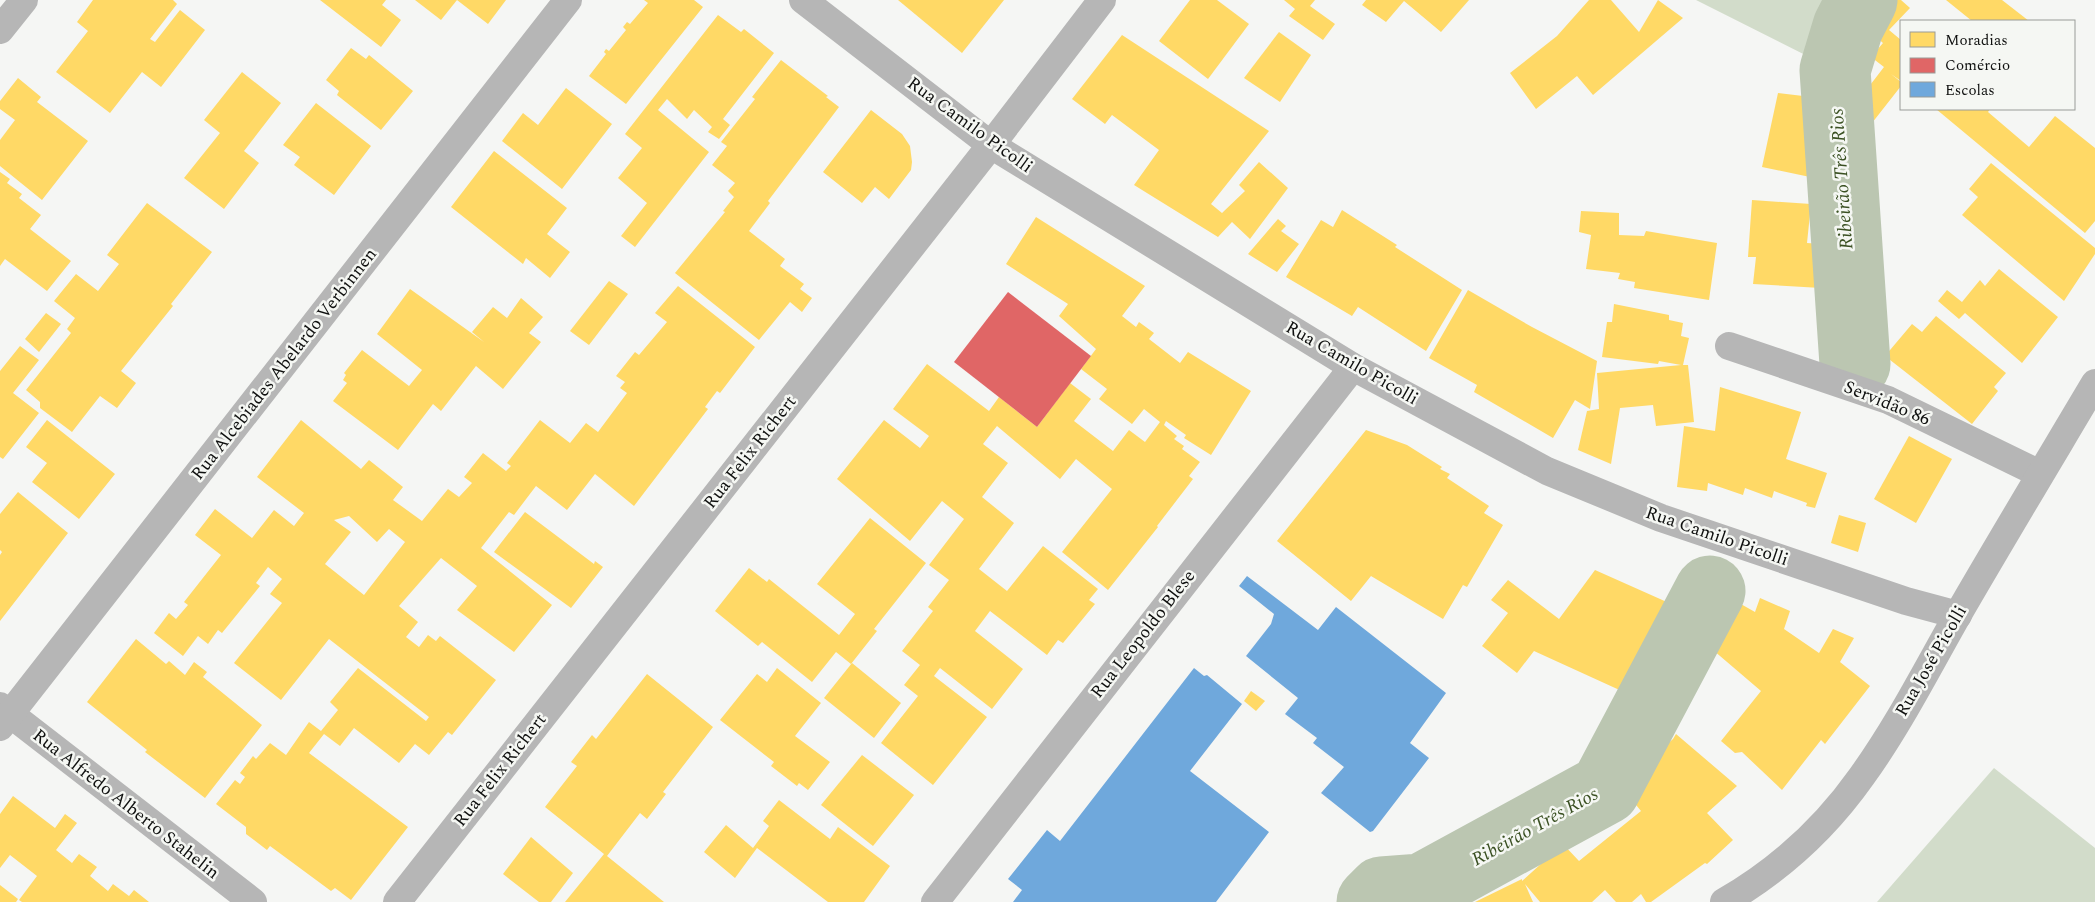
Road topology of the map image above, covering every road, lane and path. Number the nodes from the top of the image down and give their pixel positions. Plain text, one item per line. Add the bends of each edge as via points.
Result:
1 (24, 0) edge
2 (568, 0) edge
3 (803, 0) edge
4 (1102, 0) edge
5 (0, 30) edge
6 (991, 145) junction
7 (1729, 346) dead end
8 (1353, 367) junction
9 (2095, 384) edge
10 (2040, 474) junction
11 (1958, 615) junction
12 (3, 716) edge
13 (253, 902) edge
14 (397, 902) edge
15 (935, 902) edge
16 (1724, 902) edge

1 - 5 street
2 - 12 street, Rua Alcebiades Abelardo Verbinnen
3 - 6 street, Rua Camilo Picolli
4 - 6 street, Rua Felix Richert
6 - 8 street, Rua Camilo Picolli
6 - 14 street, Rua Felix Richert
7 - 10 street, Servidão 86 via 1888,400
8 - 11 street, Rua Camilo Picolli via 1547,470 1653,514 1906,601
8 - 15 street, Rua Leopoldo Blese
9 - 10 street, Rua José Picolli
10 - 11 street, Rua José Picolli
11 - 16 street, Rua José Picolli via 1862,776 1800,847 1770,872
12 - 13 street, Rua Alfredo Alberto Stahelin

